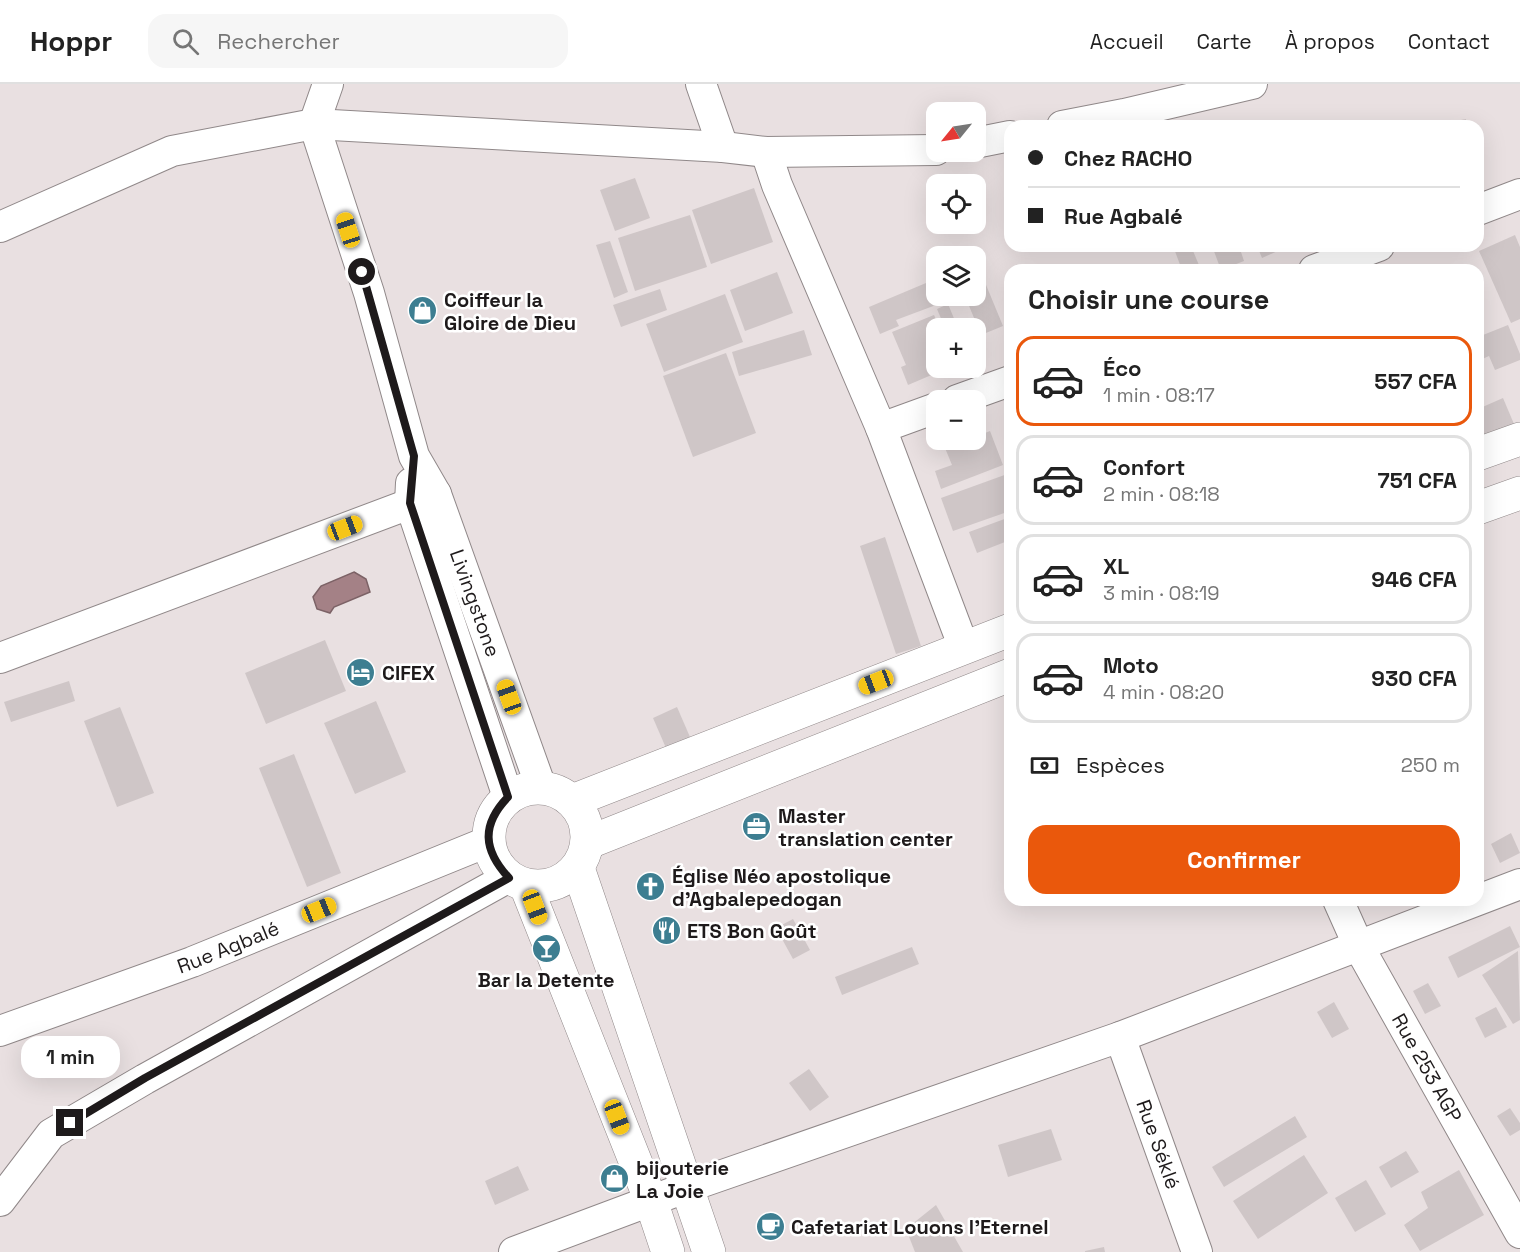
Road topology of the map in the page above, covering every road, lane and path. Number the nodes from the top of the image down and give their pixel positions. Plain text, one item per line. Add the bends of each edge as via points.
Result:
1 (328, 84) edge
2 (701, 84) edge
3 (1236, 86) edge
4 (1093, 120) edge
5 (314, 124) junction
6 (1004, 137) edge
7 (986, 141) edge
8 (723, 147) junction
9 (926, 150) edge
10 (766, 152) junction
11 (1520, 195) edge
12 (1484, 208) edge
13 (0, 227) edge
14 (1363, 252) edge
15 (1330, 264) edge
16 (1004, 383) edge
17 (985, 390) edge
18 (926, 412) edge
19 (881, 428) junction
20 (1520, 439) edge
21 (1484, 452) edge
22 (1520, 493) edge
23 (423, 499) junction
24 (1484, 506) edge
25 (1004, 632) edge
26 (964, 648) junction
27 (0, 658) edge
28 (1004, 678) edge
29 (541, 787) junction
30 (508, 797) junction
31 (572, 801) junction
32 (488, 842) junction
33 (582, 855) junction
34 (518, 881) junction
35 (1520, 884) edge
36 (1484, 898) edge
37 (1341, 906) edge
38 (1464, 906) edge
39 (1359, 947) junction
40 (0, 1031) edge
41 (1120, 1037) junction
42 (685, 1188) junction
43 (0, 1201) edge
44 (651, 1201) junction
45 (1520, 1233) edge
46 (514, 1252) edge
47 (668, 1252) edge
48 (708, 1252) edge
49 (1197, 1252) edge

1 - 5 street
2 - 8 street
3 - 4 street
5 - 8 street
5 - 13 street via 172,151
5 - 23 street, Livingstone via 369,293
6 - 7 street
8 - 10 street
9 - 10 street
10 - 19 street
11 - 12 street
14 - 15 street
16 - 17 street
18 - 19 street
19 - 26 street
20 - 21 street
22 - 24 street
23 - 27 street
23 - 29 street, Livingstone
23 - 30 street, Livingstone
25 - 26 street
26 - 31 street
28 - 33 street
29 - 30 street via 524,789
29 - 31 street
30 - 32 street via 496,810
31 - 33 street via 585,820
32 - 34 street via 496,864
32 - 40 street, Rue Agbalé via 192,962
33 - 34 street via 563,880 545,886
33 - 42 street
34 - 43 street via 145,1078 51,1134
34 - 44 street
35 - 36 street
37 - 39 street, Rue 253 AGP
38 - 39 street
39 - 41 street
39 - 45 street, Rue 253 AGP
41 - 42 street
41 - 49 street, Rue Séklé
42 - 44 street
42 - 48 street
44 - 46 street
44 - 47 street

